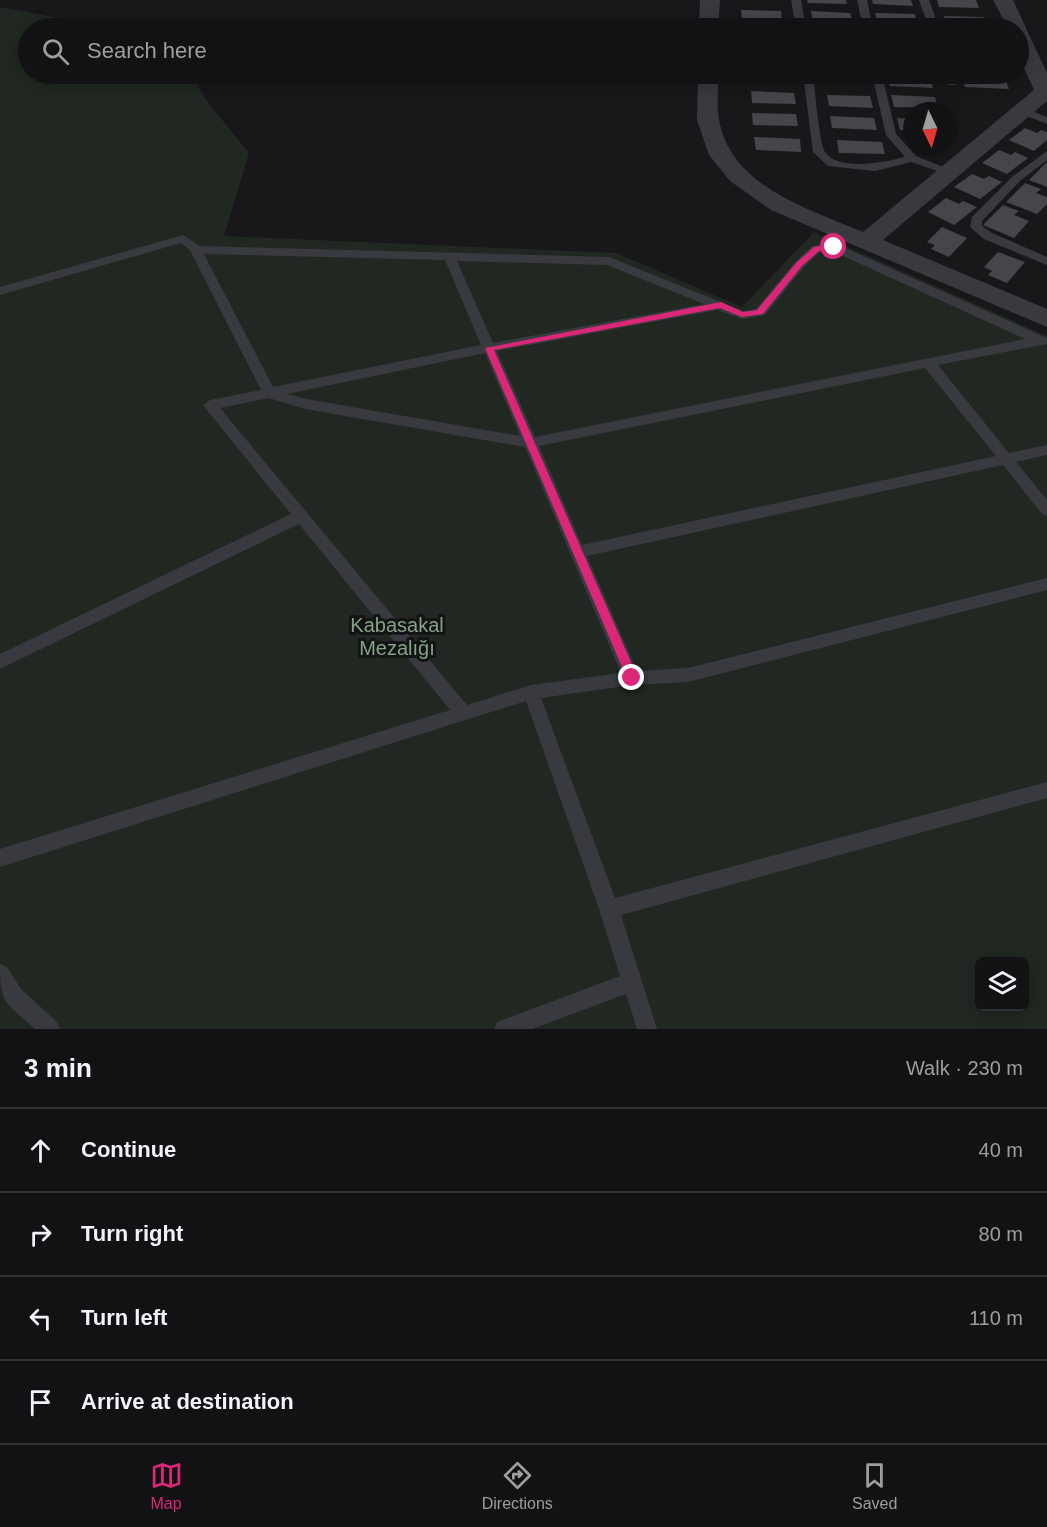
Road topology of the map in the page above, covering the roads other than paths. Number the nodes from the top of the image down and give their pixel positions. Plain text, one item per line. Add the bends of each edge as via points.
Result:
1 (710, 0) edge
2 (796, 0) edge
3 (862, 0) edge
4 (924, 0) edge
5 (1004, 0) edge
6 (709, 18) edge
7 (799, 18) edge
8 (866, 18) edge
9 (930, 18) edge
10 (1012, 18) edge
11 (1029, 55) edge
12 (708, 84) edge
13 (809, 84) edge
14 (879, 84) edge
15 (1046, 90) edge
16 (1021, 110) junction
17 (1047, 121) edge
18 (1047, 154) edge
19 (912, 158) junction
20 (949, 172) junction
21 (867, 240) junction
22 (196, 250) junction
23 (450, 258) junction
24 (1047, 261) edge
25 (0, 291) edge
26 (721, 305) junction
27 (1045, 334) edge
28 (489, 348) junction
29 (927, 361) junction
30 (269, 393) junction
31 (530, 443) junction
32 (1047, 450) edge
33 (1006, 459) junction
34 (1047, 510) edge
35 (301, 516) junction
36 (578, 552) junction
37 (1047, 584) edge
38 (0, 662) edge
39 (632, 678) junction
40 (531, 692) junction
41 (464, 714) junction
42 (1047, 790) edge
43 (0, 858) edge
44 (609, 909) junction
45 (0, 974) edge
46 (632, 982) junction
47 (51, 1029) edge
48 (504, 1029) edge
49 (647, 1029) edge

1 - 6 street
2 - 7 lane
3 - 8 lane
4 - 9 lane
5 - 10 street
11 - 15 street
12 - 21 street via 708,120 720,154 738,176 779,205
13 - 19 lane via 819,152 832,164 875,168
14 - 19 lane via 891,135
15 - 16 street
16 - 17 lane
16 - 20 street
18 - 24 lane via 976,220 976,227 988,236
19 - 20 lane
20 - 21 street
21 - 27 street
22 - 23 lane
22 - 25 lane via 183,239
22 - 30 lane
23 - 26 lane via 609,261
23 - 28 lane
26 - 27 lane via 742,315 760,312 816,249 834,247
26 - 28 lane
27 - 29 lane
28 - 30 lane
28 - 31 lane
29 - 31 lane
29 - 33 lane
30 - 31 lane via 305,404
30 - 35 lane via 210,405
31 - 36 lane
32 - 33 lane
33 - 34 lane
33 - 36 lane
35 - 38 lane
35 - 41 lane
36 - 39 lane
37 - 39 lane via 688,675
39 - 40 lane
40 - 41 lane
40 - 44 lane
41 - 43 lane
42 - 44 lane
44 - 46 lane
45 - 47 lane via 14,996
46 - 48 lane
46 - 49 lane

